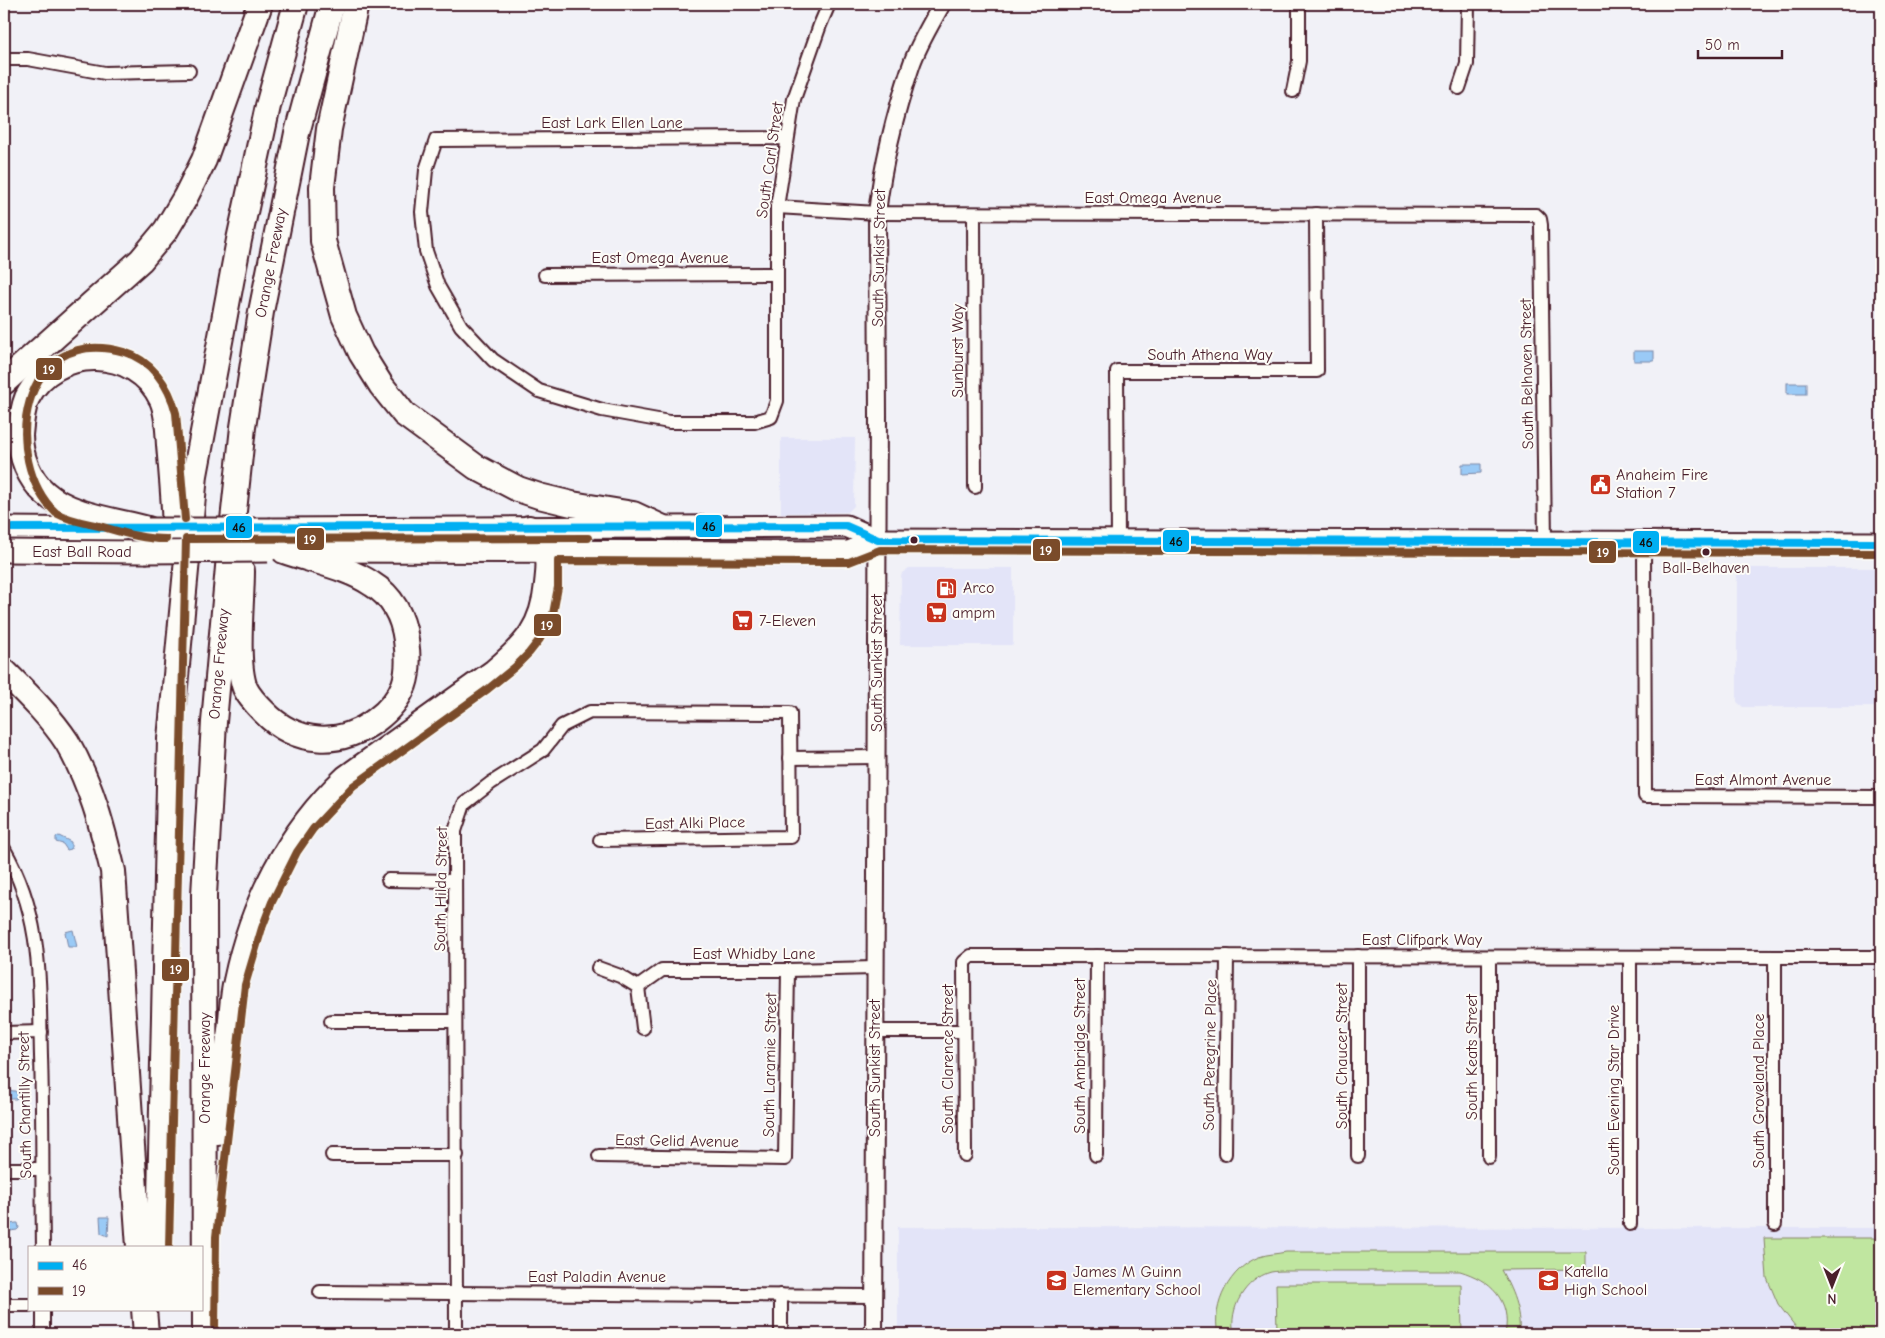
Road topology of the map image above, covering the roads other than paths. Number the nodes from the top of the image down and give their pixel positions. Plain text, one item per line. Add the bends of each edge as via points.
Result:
1 (260, 4) edge
2 (296, 4) edge
3 (332, 4) edge
4 (356, 4) edge
5 (829, 4) edge
6 (942, 4) edge
7 (1299, 4) edge
8 (1468, 4) edge
9 (4, 59) edge
10 (189, 71) dead end
11 (1459, 88) dead end
12 (1293, 91) dead end
13 (787, 138) junction
14 (777, 207) junction
15 (876, 213) junction
16 (974, 214) junction
17 (1316, 214) junction
18 (1529, 214) joint
19 (776, 274) junction
20 (544, 275) dead end
21 (4, 382) edge
22 (771, 417) joint
23 (243, 427) junction
24 (975, 487) dead end
25 (661, 527) junction
26 (4, 528) edge
27 (529, 528) junction
28 (148, 529) junction
29 (878, 540) junction
30 (1118, 541) junction
31 (1545, 542) junction
32 (1644, 543) junction
33 (1881, 543) edge
34 (4, 551) edge
35 (276, 551) junction
36 (547, 551) junction
37 (4, 671) edge
38 (170, 739) junction
39 (876, 757) junction
40 (790, 758) junction
41 (1881, 797) edge
42 (600, 840) dead end
43 (4, 849) edge
44 (388, 880) dead end
45 (455, 881) junction
46 (1097, 956) junction
47 (1227, 956) junction
48 (1358, 956) junction
49 (1488, 957) junction
50 (1630, 957) junction
51 (1775, 957) junction
52 (1881, 957) edge
53 (964, 962) joint
54 (598, 968) dead end
55 (876, 968) junction
56 (788, 970) junction
57 (638, 987) junction
58 (331, 1021) dead end
59 (456, 1021) junction
60 (643, 1028) dead end
61 (875, 1031) junction
62 (964, 1031) junction
63 (41, 1032) junction
64 (4, 1033) edge
65 (1225, 1154) dead end
66 (965, 1155) dead end
67 (332, 1156) dead end
68 (457, 1156) junction
69 (599, 1156) dead end
70 (1096, 1156) dead end
71 (1358, 1156) dead end
72 (1489, 1157) dead end
73 (785, 1159) joint
74 (4, 1169) edge
75 (42, 1169) junction
76 (1630, 1224) dead end
77 (1775, 1224) dead end
78 (206, 1236) junction
79 (43, 1246) edge
80 (140, 1246) edge
81 (159, 1246) edge
82 (320, 1292) dead end
83 (456, 1293) junction
84 (781, 1295) junction
85 (874, 1296) junction
86 (4, 1305) edge
87 (28, 1305) edge
88 (43, 1310) edge
89 (144, 1310) edge
90 (158, 1310) edge
91 (42, 1334) edge
92 (146, 1334) edge
93 (157, 1334) edge
94 (206, 1334) edge
95 (456, 1334) edge
96 (781, 1334) edge
97 (874, 1334) edge

1 - 21 highway via 204,160 166,230 141,260
2 - 38 highway via 268,106 239,240 195,475
3 - 23 highway, Orange Freeway via 296,143 260,312
4 - 25 highway via 329,129 322,187 323,242 344,316 361,353 404,414 476,467 539,496 633,514
5 - 13 street, South Carl Street via 794,99
6 - 15 street, South Sunkist Street via 911,65 890,137
7 - 12 street via 1299,61
8 - 11 street via 1467,64
9 - 10 street via 28,59 105,73
13 - 14 street, South Carl Street
13 - 22 street, East Lark Ellen Lane via 436,140 426,170 422,212 426,251 438,286 461,326 493,360 539,391 602,410 669,422 754,422
14 - 15 street, East Omega Avenue
14 - 19 street, South Carl Street
15 - 16 street, East Omega Avenue
15 - 29 street, South Sunkist Street
16 - 17 street, East Omega Avenue
16 - 24 street, Sunburst Way
17 - 18 street, East Omega Avenue
17 - 30 street, South Athena Way via 1316,370 1117,371
18 - 31 street, South Belhaven Street via 1536,215 1541,225
19 - 20 street, East Omega Avenue
19 - 22 street, South Carl Street via 777,401
23 - 35 highway via 240,665 245,688 254,702 286,730 320,739 353,734 386,712 404,686 408,651 398,611 388,596 352,573
23 - 78 highway, Orange Freeway via 214,722 204,895
25 - 27 main road, East Ball Road
25 - 29 main road, East Ball Road via 846,526
26 - 28 main road, East Ball Road
27 - 28 main road, East Ball Road, bridge
27 - 36 highway
28 - 38 highway via 69,509 35,482 23,458 21,420 27,399 36,385 60,366 88,357 115,360 139,371 157,390 163,402 175,509
29 - 30 main road, East Ball Road
29 - 36 main road, East Ball Road via 849,552
29 - 39 street, South Sunkist Street
30 - 31 main road, East Ball Road
31 - 32 main road, East Ball Road
32 - 33 main road, East Ball Road
32 - 41 street, East Almont Avenue via 1645,796
34 - 35 main road, East Ball Road, bridge
35 - 36 main road, East Ball Road
36 - 78 highway via 546,604 522,645 494,672 346,778 292,839 273,873 258,906 235,983
37 - 80 highway via 66,741 89,784 101,819 111,862
38 - 81 highway
39 - 40 street
39 - 55 street, South Sunkist Street
40 - 42 street, East Alki Place via 791,837
40 - 45 street, South Hilda Street via 790,713 590,712 562,726 543,750 464,804 456,831
43 - 63 street, South Chantilly Street via 23,889 32,920 38,956
44 - 45 street
45 - 59 street, South Hilda Street
46 - 47 street, East Clifpark Way
46 - 53 street, East Clifpark Way via 971,956
46 - 70 street, South Ambridge Street
47 - 48 street, East Clifpark Way
47 - 65 street, South Peregrine Place
48 - 49 street, East Clifpark Way
48 - 71 street, South Chaucer Street
49 - 50 street, East Clifpark Way
49 - 72 street, South Keats Street
50 - 51 street, East Clifpark Way
50 - 76 street, South Evening Star Drive
51 - 52 street, East Clifpark Way
51 - 77 street, South Groveland Place
53 - 62 street, South Clarence Street
54 - 57 street
55 - 56 street, East Whidby Lane
55 - 61 street, South Sunkist Street
56 - 57 street, East Whidby Lane via 662,970
56 - 73 street, South Laramie Street
57 - 60 street
58 - 59 street
59 - 68 street, South Hilda Street
61 - 62 street
61 - 85 street, South Sunkist Street
62 - 66 street, South Clarence Street
63 - 64 street
63 - 75 street, South Chantilly Street
67 - 68 street
68 - 83 street, South Hilda Street
69 - 73 street, East Gelid Avenue
74 - 75 street
75 - 79 street, South Chantilly Street
78 - 94 highway, Orange Freeway
82 - 83 street, East Paladin Avenue
83 - 84 street, East Paladin Avenue
83 - 95 street, South Hilda Street
84 - 85 street, East Paladin Avenue
84 - 96 street
85 - 97 street, South Sunkist Street
86 - 87 street
88 - 91 street
89 - 92 highway
90 - 93 highway

